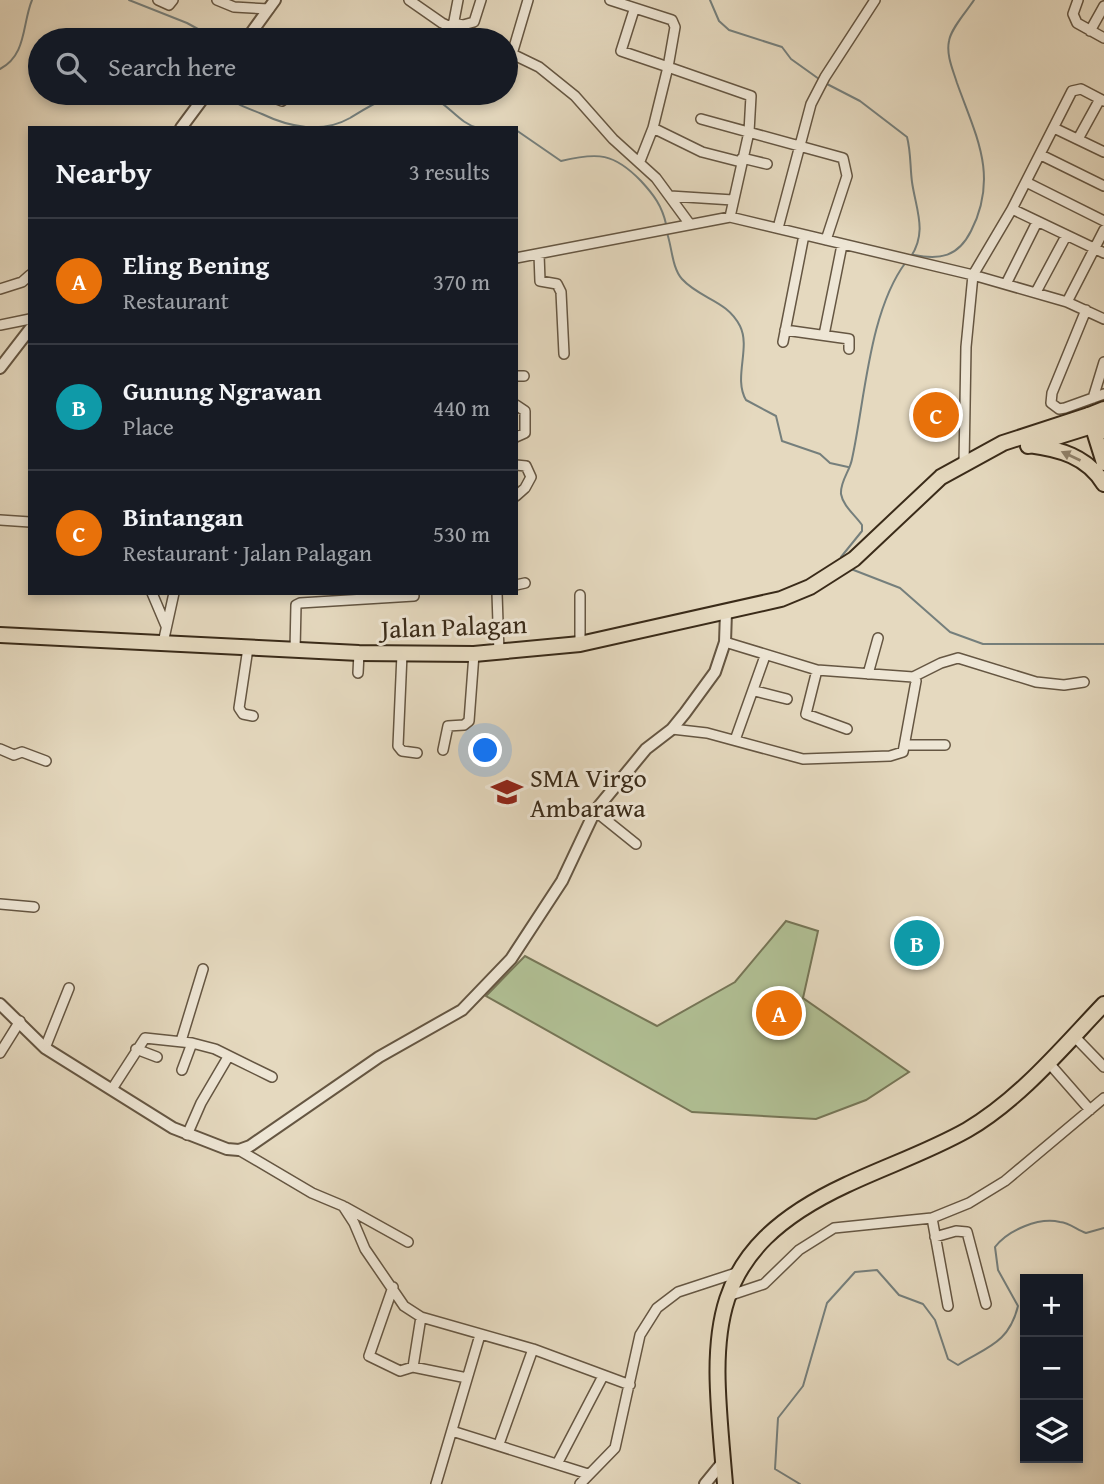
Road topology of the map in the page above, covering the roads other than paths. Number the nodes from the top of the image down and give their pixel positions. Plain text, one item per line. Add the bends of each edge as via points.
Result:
1 (158, 0) edge
2 (173, 0) edge
3 (218, 0) edge
4 (409, 0) edge
5 (457, 0) edge
6 (481, 0) edge
7 (528, 0) edge
8 (610, 0) edge
9 (875, 0) edge
10 (1078, 0) edge
11 (237, 4) edge
12 (272, 5) edge
13 (1104, 6) edge
14 (634, 10) junction
15 (453, 26) junction
16 (255, 28) edge
17 (457, 28) edge
18 (518, 28) edge
19 (1090, 31) junction
20 (1104, 38) edge
21 (518, 57) edge
22 (668, 67) junction
23 (1102, 100) edge
24 (198, 105) edge
25 (701, 119) dead end
26 (182, 126) edge
27 (653, 128) junction
28 (1054, 128) junction
29 (749, 132) junction
30 (1078, 139) junction
31 (800, 144) junction
32 (1104, 152) edge
33 (1041, 155) junction
34 (742, 160) junction
35 (640, 161) junction
36 (767, 164) dead end
37 (1028, 183) junction
38 (1104, 187) edge
39 (670, 196) junction
40 (733, 200) junction
41 (1012, 209) junction
42 (730, 217) junction
43 (1104, 221) edge
44 (1037, 222) junction
45 (689, 223) junction
46 (778, 228) junction
47 (1104, 230) edge
48 (804, 235) junction
49 (1066, 236) junction
50 (826, 240) junction
51 (842, 245) junction
52 (1094, 249) junction
53 (1104, 253) edge
54 (539, 254) junction
55 (518, 258) edge
56 (973, 275) junction
57 (28, 277) edge
58 (1006, 284) junction
59 (0, 289) edge
60 (1036, 292) junction
61 (1068, 302) junction
62 (1086, 310) junction
63 (1103, 316) edge
64 (28, 319) edge
65 (0, 325) edge
66 (785, 330) junction
67 (28, 332) edge
68 (824, 335) junction
69 (783, 342) dead end
70 (849, 349) dead end
71 (564, 354) dead end
72 (1104, 362) edge
73 (0, 367) edge
74 (1104, 394) edge
75 (519, 406) edge
76 (1098, 417) edge
77 (518, 436) edge
78 (1028, 445) junction
79 (982, 455) junction
80 (1104, 463) edge
81 (964, 464) junction
82 (518, 465) edge
83 (1104, 484) edge
84 (518, 493) edge
85 (0, 520) edge
86 (28, 522) edge
87 (580, 594) dead end
88 (153, 595) edge
89 (174, 595) edge
90 (399, 595) edge
91 (497, 595) edge
92 (414, 596) dead end
93 (726, 612) junction
94 (166, 626) junction
95 (0, 635) edge
96 (878, 638) dead end
97 (725, 642) junction
98 (163, 643) junction
99 (580, 644) junction
100 (248, 648) junction
101 (295, 650) junction
102 (359, 653) junction
103 (499, 653) junction
104 (402, 654) junction
105 (474, 654) junction
106 (765, 656) junction
107 (817, 670) junction
108 (358, 673) dead end
109 (868, 674) junction
110 (913, 677) junction
111 (1084, 682) dead end
112 (755, 691) junction
113 (786, 699) dead end
114 (253, 716) dead end
115 (672, 729) junction
116 (847, 729) dead end
117 (735, 740) junction
118 (907, 745) junction
119 (945, 745) dead end
120 (0, 750) edge
121 (443, 750) dead end
122 (417, 753) dead end
123 (46, 761) dead end
124 (595, 811) junction
125 (636, 844) dead end
126 (0, 904) edge
127 (34, 907) dead end
128 (202, 969) dead end
129 (69, 988) dead end
130 (0, 1004) edge
131 (1104, 1004) edge
132 (20, 1021) junction
133 (1074, 1035) junction
134 (181, 1041) junction
135 (192, 1043) junction
136 (45, 1048) junction
137 (136, 1049) junction
138 (0, 1053) edge
139 (228, 1057) junction
140 (157, 1058) dead end
141 (1048, 1062) junction
142 (1104, 1067) edge
143 (182, 1070) dead end
144 (272, 1077) dead end
145 (112, 1089) junction
146 (1104, 1098) edge
147 (1090, 1110) junction
148 (187, 1135) junction
149 (239, 1150) junction
150 (343, 1206) junction
151 (932, 1218) junction
152 (935, 1237) junction
153 (408, 1242) dead end
154 (739, 1272) junction
155 (718, 1279) junction
156 (393, 1287) junction
157 (742, 1289) junction
158 (726, 1298) junction
159 (986, 1304) dead end
160 (948, 1306) dead end
161 (421, 1317) junction
162 (480, 1335) junction
163 (533, 1349) junction
164 (413, 1367) junction
165 (603, 1376) junction
166 (467, 1378) junction
167 (630, 1385) junction
168 (452, 1431) junction
169 (499, 1444) junction
170 (723, 1462) junction
171 (557, 1464) junction
172 (588, 1474) junction
173 (436, 1484) edge
174 (579, 1484) edge
175 (705, 1484) edge
176 (725, 1484) edge

1 - 2 street via 169,5
3 - 11 street
4 - 15 street
5 - 15 street
6 - 15 street via 474,22
7 - 18 street
8 - 14 street
9 - 31 street via 811,104
10 - 19 street via 1074,19
11 - 12 street
12 - 16 street
13 - 19 street
14 - 22 street via 674,22
14 - 22 street via 621,51
15 - 17 street
19 - 20 street
21 - 35 street via 560,82
22 - 27 street
22 - 29 street via 751,96
23 - 28 street via 1075,89
23 - 30 street
24 - 26 street
25 - 29 street
27 - 34 street via 702,152
27 - 35 street
28 - 30 street
28 - 33 street
29 - 31 street
29 - 34 street
30 - 32 street
31 - 46 street
31 - 50 street via 835,154 846,165 847,176
33 - 37 street
33 - 38 street
34 - 36 street
34 - 40 street
35 - 39 street
37 - 41 street
37 - 43 street
39 - 40 street
39 - 45 street
40 - 42 street
41 - 44 street
41 - 56 street
42 - 45 street
42 - 46 street
44 - 49 street
44 - 58 street
45 - 54 street
46 - 48 street
47 - 52 street
48 - 50 street
48 - 66 street
49 - 52 street
49 - 60 street
50 - 51 street
51 - 56 street
51 - 68 street
52 - 53 street
52 - 61 street
54 - 55 street
54 - 71 street via 540,281 557,284 561,292
56 - 58 street
56 - 81 street via 966,347
57 - 59 street
58 - 60 street
60 - 61 street
61 - 62 street
62 - 63 street
62 - 76 street via 1051,398 1054,407
64 - 65 street
66 - 68 street
66 - 69 street
67 - 73 street
68 - 70 street via 849,339
72 - 76 street
74 - 76 street
75 - 77 street via 526,411 526,433
76 - 78 main road, Jalan Palagan
76 - 79 main road, Jalan Palagan via 1003,443
76 - 80 main road
78 - 79 main road, Jalan Palagan
83 -> 78 main road via 1086,463 1069,453
79 - 81 main road, Jalan Palagan
81 - 93 main road, Jalan Palagan via 918,496 837,572 780,599
82 - 84 street via 526,466 531,477
85 - 86 street
87 - 99 street
88 - 94 street
89 - 94 street
90 - 92 street
90 - 101 street via 296,605
91 - 103 street
93 - 97 street
93 - 99 main road, Jalan Palagan
94 - 98 street
95 - 98 main road, Jalan Palagan
96 - 109 street
97 - 106 street
97 - 115 street via 715,672
98 - 100 main road, Jalan Palagan
99 - 103 main road, Jalan Palagan
100 - 101 main road, Jalan Palagan
100 - 114 street via 239,708
101 - 102 main road, Jalan Palagan
102 - 104 main road, Jalan Palagan
102 - 108 street
103 - 105 main road, Jalan Palagan
104 - 105 main road, Jalan Palagan
104 - 122 street via 398,746
105 - 121 street via 469,721 448,726
106 - 107 street
106 - 112 street
107 - 109 street
107 - 116 street via 806,714
109 - 110 street
110 - 111 street via 958,658 1036,682
110 - 118 street
112 - 113 street
112 - 117 street
115 - 117 street
115 - 124 street via 646,749
117 - 118 street via 803,759 898,755
118 - 119 street
120 - 123 street
124 - 125 street
124 - 149 street via 544,911 511,959 476,998 449,1019 379,1056
126 - 127 street
128 - 134 street
129 - 136 street
130 - 132 street
131 - 133 main road
132 - 136 street
132 - 138 street
133 - 141 main road
133 - 142 street
134 - 135 street
134 - 137 street via 145,1038
135 - 139 street
135 - 143 street
136 - 145 street
137 - 140 street
137 - 145 street
139 - 144 street
139 - 148 street
141 - 147 street
141 - 154 main road via 970,1128 793,1213 768,1233
145 - 148 street
146 - 147 street
147 - 151 street via 1005,1181
148 - 149 street
149 - 150 street
150 - 153 street
150 - 156 street via 365,1249
151 - 152 street
151 - 157 street via 834,1228 799,1250 764,1284
152 - 159 street via 967,1232
152 - 160 street
154 - 155 street
154 - 157 street
154 - 158 main road
155 - 158 street
155 - 167 street via 678,1292 657,1308 640,1335
156 - 161 street via 404,1306
156 - 164 street via 369,1356 400,1371
157 - 158 street
158 - 170 main road via 716,1351
161 - 162 street
161 - 164 street
162 - 163 street
162 - 166 street
163 - 165 street
163 - 169 street
164 - 166 street
165 - 167 street
165 - 171 street
166 - 168 street
167 - 172 street via 615,1448
168 - 169 street
168 - 173 street
169 - 171 street
170 - 175 street
170 - 176 main road
171 - 172 street
172 - 174 street

